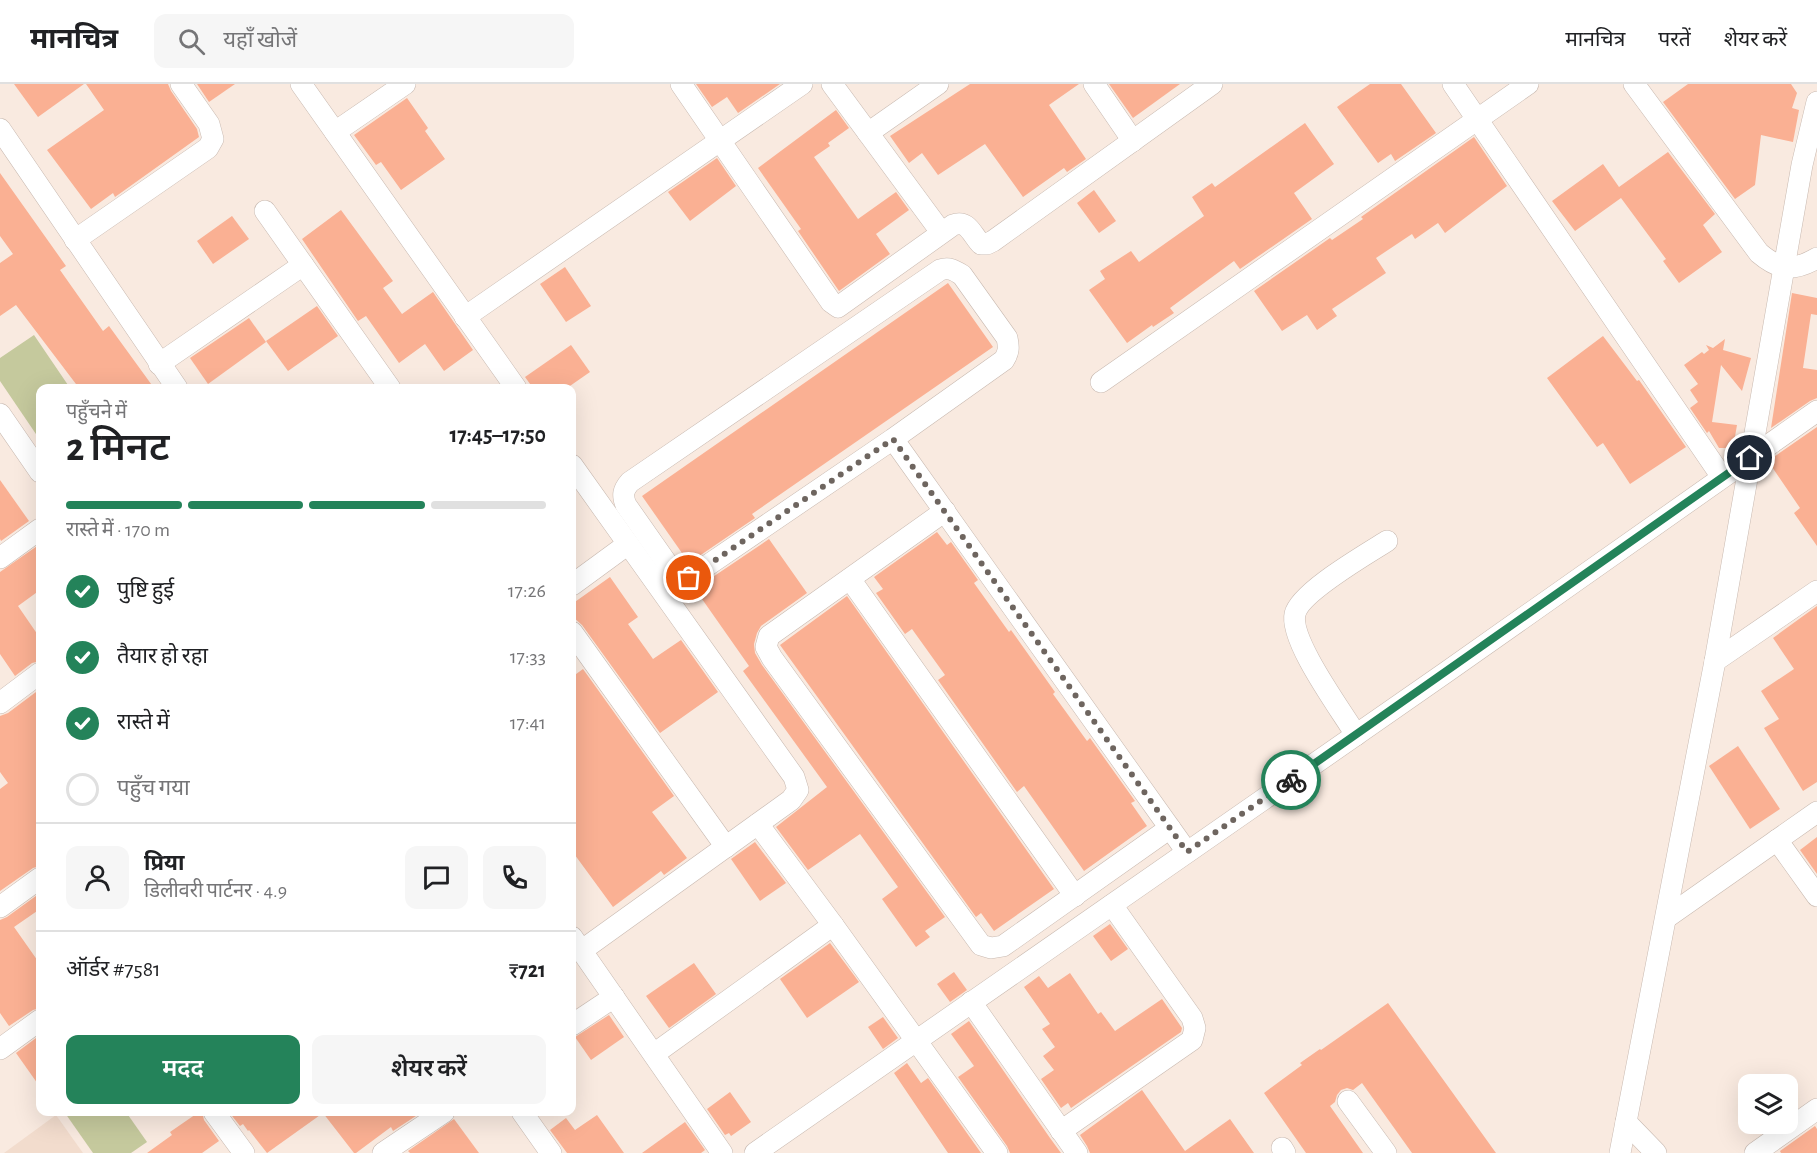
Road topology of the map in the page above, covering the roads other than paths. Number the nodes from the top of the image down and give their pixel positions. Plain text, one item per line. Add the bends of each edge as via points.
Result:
1 (181, 84) edge
2 (301, 84) edge
3 (405, 84) edge
4 (681, 84) edge
5 (802, 84) edge
6 (832, 84) edge
7 (938, 84) edge
8 (1094, 84) edge
9 (1212, 84) edge
10 (1453, 84) edge
11 (1528, 84) edge
12 (1634, 84) edge
13 (1817, 102) edge
14 (1477, 120) junction
15 (0, 129) edge
16 (335, 132) junction
17 (868, 133) junction
18 (721, 141) junction
19 (1133, 141) junction
20 (1810, 160) edge
21 (265, 211) dead end
22 (941, 232) junction
23 (75, 240) junction
24 (1817, 258) edge
25 (303, 266) junction
26 (1784, 268) junction
27 (465, 317) junction
28 (159, 364) junction
29 (1101, 382) dead end
30 (174, 384) edge
31 (387, 384) edge
32 (513, 384) edge
33 (1817, 411) edge
34 (0, 414) edge
35 (893, 439) junction
36 (1750, 458) junction
37 (36, 466) edge
38 (576, 471) edge
39 (1722, 477) junction
40 (945, 511) junction
41 (36, 532) edge
42 (1387, 541) dead end
43 (628, 544) junction
44 (0, 558) edge
45 (850, 579) junction
46 (576, 582) edge
47 (1817, 591) edge
48 (576, 638) edge
49 (1715, 661) junction
50 (36, 676) edge
51 (0, 703) edge
52 (1356, 735) junction
53 (1817, 812) edge
54 (758, 824) junction
55 (1170, 828) junction
56 (1778, 840) junction
57 (726, 847) junction
58 (1187, 852) junction
59 (36, 881) edge
60 (1075, 896) junction
61 (1817, 896) edge
62 (1112, 905) junction
63 (0, 907) edge
64 (1666, 918) junction
65 (833, 925) junction
66 (576, 944) edge
67 (614, 997) junction
68 (971, 1002) junction
69 (576, 1022) edge
70 (36, 1023) edge
71 (916, 1041) junction
72 (0, 1049) edge
73 (654, 1054) junction
74 (1348, 1101) dead end
75 (217, 1116) edge
76 (438, 1116) edge
77 (525, 1116) edge
78 (1815, 1116) edge
79 (1626, 1122) junction
80 (1061, 1131) junction
81 (244, 1153) edge
82 (383, 1153) edge
83 (551, 1153) edge
84 (722, 1153) edge
85 (755, 1153) edge
86 (997, 1153) edge
87 (1077, 1153) edge
88 (1386, 1153) edge
89 (1620, 1153) edge
90 (1656, 1153) edge
91 (1755, 1153) edge

1 - 23 street via 209,124 213,139 208,148
2 - 16 street
3 - 16 street
4 - 18 street
5 - 18 street
6 - 17 street
7 - 17 street
8 - 19 street
9 - 19 street
10 - 14 street
11 - 14 street
12 - 26 street via 1759,253
13 - 20 street
14 - 29 street
14 - 39 street
15 - 23 street
16 - 27 street
17 - 22 street
18 - 22 street via 835,306 843,305
18 - 27 street
19 - 22 street via 987,244 981,244 964,224
20 - 26 street
21 - 25 street
23 - 28 street
24 - 26 street
25 - 28 street
25 - 31 street
26 - 36 street
27 - 32 street
28 - 30 street
33 - 36 street
34 - 37 street
35 - 35 street via 1004,360 1008,353 1007,338 962,275 954,270 940,270 630,482 623,496 673,572 681,579 689,578
35 - 40 street
36 - 39 street
36 - 49 street
38 - 43 street
39 - 52 street
40 - 45 street
40 - 55 street
41 - 44 street
42 - 52 street via 1319,586 1295,613 1295,630 1301,646
43 - 46 street
43 - 54 street via 794,777 798,790
45 - 60 street
45 - 60 street via 769,636 766,647 771,658 981,945 1003,946
47 - 49 street
48 - 57 street
49 - 64 street
50 - 51 street
52 - 58 street
53 - 56 street
54 - 57 street
54 - 65 street
55 - 58 street
55 - 60 street
56 - 61 street
56 - 64 street
57 - 66 street
58 - 62 street
59 - 63 street
62 - 68 street
62 - 80 street via 1192,1018 1195,1028 1192,1040
64 - 79 street
65 - 71 street
65 - 73 street
66 - 67 street
67 - 69 street
67 - 73 street
68 - 71 street
68 - 80 street
70 - 72 street
71 - 85 street
71 - 86 street
73 - 84 street
74 - 88 street
75 - 81 street
76 - 82 street
77 - 83 street
78 - 91 street
79 - 89 street
79 - 90 street
80 - 87 street

